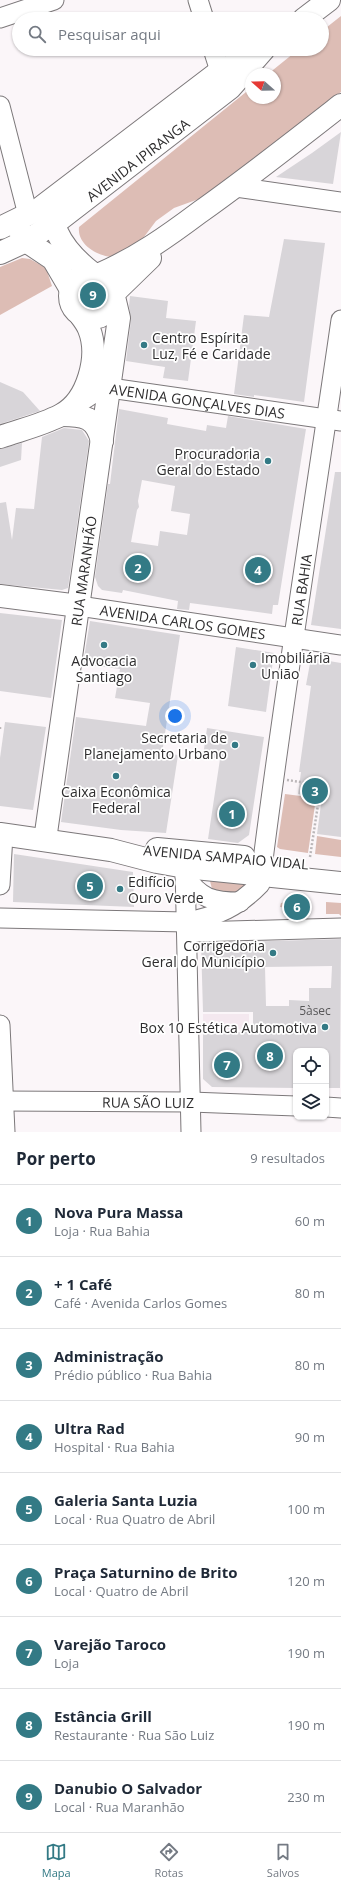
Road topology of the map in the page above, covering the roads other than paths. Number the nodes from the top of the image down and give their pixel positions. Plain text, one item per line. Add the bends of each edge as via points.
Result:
1 (54, 0) edge
2 (198, 0) edge
3 (329, 0) edge
4 (18, 12) edge
5 (202, 12) edge
6 (313, 12) edge
7 (12, 14) edge
8 (0, 18) edge
9 (216, 56) edge
10 (255, 56) edge
11 (225, 79) junction
12 (341, 105) edge
13 (0, 106) edge
14 (341, 118) edge
15 (272, 171) junction
16 (242, 187) junction
17 (283, 193) junction
18 (341, 202) edge
19 (36, 216) junction
20 (0, 228) edge
21 (26, 242) junction
22 (0, 253) edge
23 (96, 274) junction
24 (70, 288) junction
25 (115, 296) junction
26 (81, 316) junction
27 (341, 320) edge
28 (109, 387) junction
29 (62, 415) junction
30 (334, 420) edge
31 (0, 437) edge
32 (102, 440) junction
33 (0, 596) edge
34 (79, 606) junction
35 (293, 638) junction
36 (341, 645) edge
37 (2, 834) edge
38 (45, 840) junction
39 (111, 850) junction
40 (230, 856) junction
41 (262, 866) junction
42 (341, 868) edge
43 (206, 869) junction
44 (188, 877) junction
45 (341, 883) edge
46 (0, 885) edge
47 (240, 902) junction
48 (0, 918) edge
49 (189, 922) junction
50 (341, 928) edge
51 (0, 1025) edge
52 (2, 1102) edge
53 (191, 1102) junction
54 (293, 1106) edge
55 (329, 1107) edge
56 (341, 1108) edge
57 (5, 1132) edge
58 (191, 1132) edge

1 - 4 street
2 - 5 street
3 - 6 main road
7 - 8 street
9 - 11 street
10 - 11 main road, AVENIDA IPIRANGA
11 - 19 main road, AVENIDA IPIRANGA
12 - 16 main road
13 - 19 street
14 - 15 main road
15 - 16 main road
15 - 17 street via 268,180 270,186
16 - 17 street
16 - 23 main road via 142,253
16 - 25 main road via 149,259
17 - 18 street
19 - 20 main road, AVENIDA IPIRANGA
19 - 21 main road, AVENIDA IPIRANGA
19 - 21 main road via 19,228
19 - 23 main road via 57,232 78,262
21 - 22 main road, AVENIDA IPIRANGA
21 - 24 main road via 53,259
23 - 24 main road via 84,276
23 - 25 main road via 110,281
24 - 26 main road via 69,298 75,311
25 - 26 main road via 111,308 105,314 89,318
25 - 28 main road, RUA MARANHÃO via 119,318
26 - 29 main road via 90,333 92,355 89,380 78,399
27 - 30 street, RUA BAHIA
28 - 29 street, AVENIDA GONÇALVES DIAS via 103,387
28 - 30 street, AVENIDA GONÇALVES DIAS
28 - 32 main road, RUA MARANHÃO
29 - 31 main road
29 - 32 main road via 78,415 92,421
30 - 35 street, RUA BAHIA
32 - 34 main road, RUA MARANHÃO
33 - 34 main road, AVENIDA CARLOS GOMES
34 - 35 street, AVENIDA CARLOS GOMES
34 - 38 main road, RUA MARANHÃO
35 - 36 street, AVENIDA CARLOS GOMES
35 - 41 street, RUA BAHIA
37 - 38 main road, AVENIDA SAMPAIO VIDAL
37 - 46 street
38 - 39 main road, AVENIDA SAMPAIO VIDAL
39 - 40 main road, AVENIDA SAMPAIO VIDAL via 159,849
39 - 44 main road, AVENIDA SAMPAIO VIDAL via 157,862
40 - 41 main road, AVENIDA SAMPAIO VIDAL
40 - 43 street
41 - 42 main road, AVENIDA SAMPAIO VIDAL
41 - 43 main road, AVENIDA SAMPAIO VIDAL
41 - 45 main road, AVENIDA SAMPAIO VIDAL
41 - 47 street, RUA BAHIA via 260,884
43 - 44 main road, AVENIDA SAMPAIO VIDAL
44 - 47 street via 206,897
44 - 49 street
47 - 49 street, RUA BAHIA via 221,913
48 - 49 street
49 - 50 street
49 - 53 street
51 - 52 street
52 - 53 street, RUA SÃO LUIZ
52 - 57 street
53 - 54 street, RUA SÃO LUIZ
53 - 58 street
55 - 56 street

